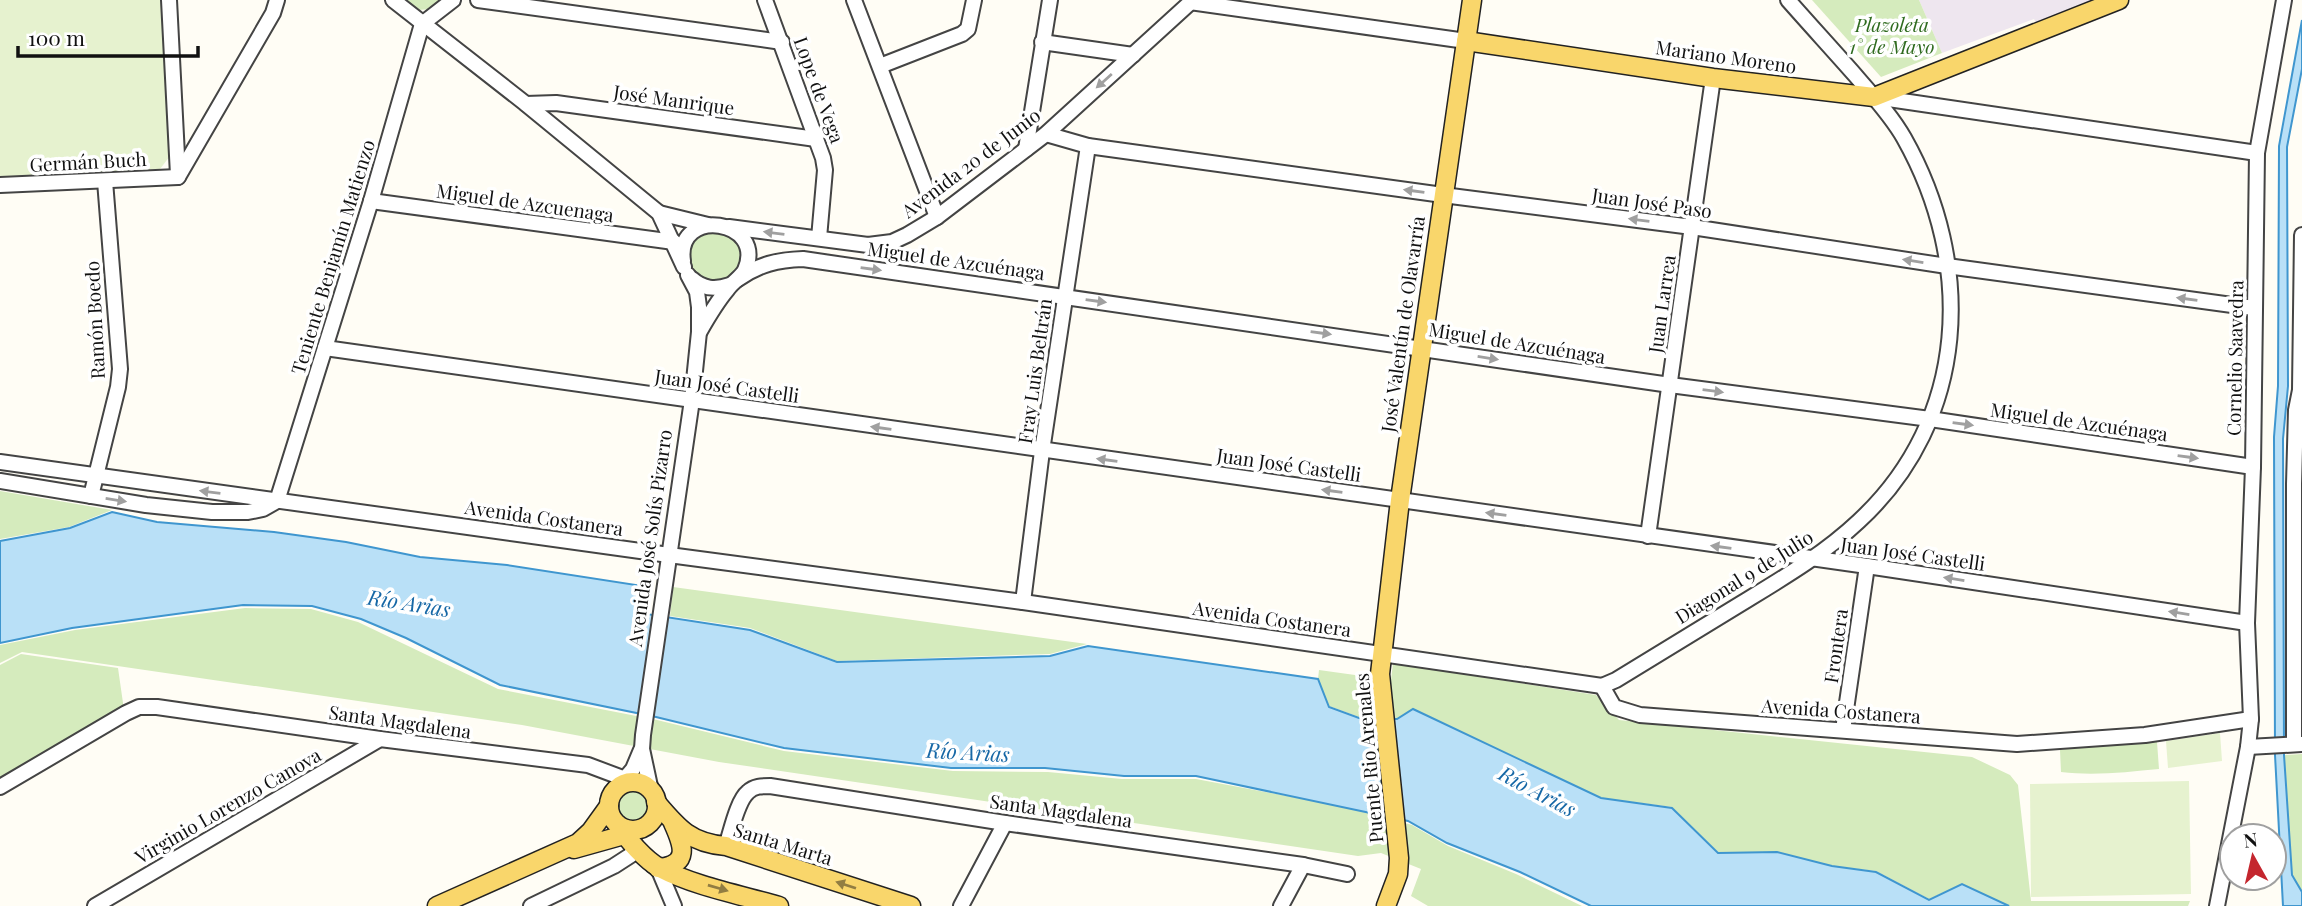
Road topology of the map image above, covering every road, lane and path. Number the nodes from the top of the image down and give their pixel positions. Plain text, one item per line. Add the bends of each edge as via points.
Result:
1 (169, 0) edge
2 (277, 0) edge
3 (393, 0) edge
4 (453, 0) edge
5 (478, 0) edge
6 (765, 0) edge
7 (855, 0) edge
8 (974, 0) edge
9 (1050, 0) edge
10 (1472, 0) edge
11 (1788, 0) edge
12 (2119, 0) edge
13 (2284, 0) edge
14 (1191, 1) edge
15 (422, 24) junction
16 (1466, 41) junction
17 (782, 42) junction
18 (1042, 42) junction
19 (1133, 55) junction
20 (880, 66) junction
21 (1713, 78) junction
22 (1874, 97) junction
23 (526, 104) junction
24 (1046, 135) junction
25 (816, 139) junction
26 (1088, 146) junction
27 (1026, 149) junction
28 (2257, 153) junction
29 (178, 177) junction
30 (106, 181) junction
31 (0, 185) edge
32 (1443, 195) junction
33 (371, 201) junction
34 (659, 213) junction
35 (937, 217) junction
36 (708, 225) junction
37 (729, 227) junction
38 (1692, 227) junction
39 (2302, 235) edge
40 (819, 238) junction
41 (674, 242) junction
42 (1947, 266) junction
43 (686, 271) junction
44 (734, 282) junction
45 (1066, 296) junction
46 (2254, 309) junction
47 (2301, 329) edge
48 (699, 332) junction
49 (325, 348) junction
50 (1421, 348) junction
51 (1670, 385) junction
52 (692, 400) junction
53 (2299, 410) edge
54 (1930, 419) junction
55 (1042, 451) junction
56 (0, 462) edge
57 (2253, 467) junction
58 (98, 475) junction
59 (0, 481) edge
60 (2298, 484) edge
61 (91, 496) junction
62 (1400, 500) junction
63 (277, 501) junction
64 (1648, 536) junction
65 (2298, 546) edge
66 (669, 555) junction
67 (1813, 560) junction
68 (1867, 566) junction
69 (1023, 602) junction
70 (2247, 623) junction
71 (1382, 654) junction
72 (1602, 686) junction
73 (2251, 719) junction
74 (1843, 730) junction
75 (380, 739) junction
76 (643, 742) junction
77 (2298, 744) edge
78 (2248, 747) junction
79 (0, 787) edge
80 (637, 789) junction
81 (608, 806) junction
82 (673, 822) junction
83 (1005, 823) junction
84 (628, 834) junction
85 (717, 846) junction
86 (560, 852) junction
87 (1303, 865) junction
88 (614, 866) junction
89 (659, 868) junction
90 (1348, 874) dead end
91 (691, 880) junction
92 (95, 906) edge
93 (437, 906) edge
94 (531, 906) edge
95 (674, 906) edge
96 (779, 906) edge
97 (911, 906) edge
98 (961, 906) edge
99 (1281, 906) edge
100 (1386, 906) edge
101 (2217, 906) edge

1 - 29 street
2 - 29 street
3 - 15 street
4 - 15 street
5 - 17 street
6 - 17 street, Lope de Vega
7 - 20 street
8 - 20 street via 968,29 962,34
9 - 18 street
10 - 16 main road, José Valentín de Olavarría
11 - 22 street, Diagonal 9 de Julio
12 - 22 main road
13 - 28 street, Cornelio Saavedra
14 - 16 street, Mariano Moreno
14 - 19 street, Avenida 20 de Junio
15 - 23 street
15 - 33 street, Teniente Benjamín Matienzo
16 - 21 main road, Mariano Moreno
16 - 32 main road, José Valentín de Olavarría
17 - 25 street, Lope de Vega
18 - 19 street
18 - 27 street
19 -> 24 street, Avenida 20 de Junio
20 - 35 street
21 - 22 main road, Mariano Moreno
21 - 38 street, Juan Larrea
22 - 28 street, Mariano Moreno
22 - 42 street, Diagonal 9 de Julio via 1922,173
23 - 25 street, José Manrique via 556,103
23 - 34 street
24 - 26 street, Juan José Paso
24 - 27 street, Avenida 20 de Junio
25 - 40 street, Lope de Vega via 825,170
32 -> 26 street, Juan José Paso
26 - 45 street, Fray Luis Beltrán
27 - 35 street, Avenida 20 de Junio
28 - 46 street, Cornelio Saavedra
29 - 30 street, Germán Buch
30 - 31 street, Germán Buch
30 - 58 street, Ramón Boedo via 120,369
38 -> 32 street, Juan José Paso
32 - 50 main road, José Valentín de Olavarría
33 - 41 street, Miguel de Azcuenaga
33 - 49 street, Teniente Benjamín Matienzo
34 - 36 street
34 - 41 street
35 - 40 street, Avenida 20 de Junio via 880,245
36 - 37 street
36 - 43 street via 689,236 684,245
40 -> 37 street, Avenida 20 de Junio
37 - 44 street via 747,250 744,271
42 -> 38 street, Juan José Paso
38 - 51 street, Juan Larrea
39 - 47 street
41 - 43 street
46 -> 42 street, Juan José Paso
42 - 54 street, Diagonal 9 de Julio via 1952,307 1949,358
43 - 44 street via 702,287
43 - 48 street, Avenida José Solís Pizarro via 697,292
44 -> 45 street, Miguel de Azcuénaga via 765,264 803,259
44 - 48 street, Avenida José Solís Pizarro
45 -> 50 street, Miguel de Azcuénaga
45 - 55 street, Fray Luis Beltrán
46 - 57 street, Cornelio Saavedra
47 - 53 street
48 - 52 street, Avenida José Solís Pizarro
49 - 52 street, Juan José Castelli
49 - 63 street, Teniente Benjamín Matienzo
50 -> 51 street, Miguel de Azcuénaga
50 - 62 main road, José Valentín de Olavarría
51 -> 54 street, Miguel de Azcuénaga
51 - 64 street, Juan Larrea
55 -> 52 street, Juan José Castelli
52 - 66 street, Avenida José Solís Pizarro
53 - 60 street
54 -> 57 street, Miguel de Azcuénaga
54 - 67 street, Diagonal 9 de Julio via 1910,460 1883,497
62 -> 55 street, Juan José Castelli
55 - 69 street, Fray Luis Beltrán
56 - 58 street, Avenida Costanera
57 - 70 street, Cornelio Saavedra
58 - 61 street, Ramón Boedo
63 -> 58 street, Avenida Costanera
59 - 61 street, Avenida Costanera
60 - 65 street
61 -> 63 street, Avenida Costanera via 212,512 248,512
64 -> 62 street, Juan José Castelli
62 - 71 main road, José Valentín de Olavarría
63 - 66 street, Avenida Costanera
67 -> 64 street, Juan José Castelli
65 - 77 street
66 - 69 street, Avenida Costanera
66 - 76 street, Avenida José Solís Pizarro
67 - 68 street, Juan José Castelli
67 - 72 street, Diagonal 9 de Julio
70 -> 68 street, Juan José Castelli
68 - 74 street, Frontera
69 - 71 street, Avenida Costanera
70 - 73 street, Cornelio Saavedra
71 - 72 street, Avenida Costanera
71 - 100 main road, Puente Rio Arenales via 1379,681 1399,858
72 - 74 street, Avenida Costanera via 1614,707 1640,715
73 - 74 street, Avenida Costanera via 2145,735 2017,744
73 - 78 street, Cornelio Saavedra
75 - 79 street, Santa Magdalena via 139,707
75 - 80 street, Santa Magdalena via 588,765
75 - 92 street, Virginio Lorenzo Canova
76 - 80 street, Avenida José Solís Pizarro
76 - 80 street, Avenida José Solís Pizarro via 633,769
77 - 78 street
78 - 101 street, Cornelio Saavedra
80 - 81 main road via 611,797
80 - 82 main road, Santa Marta
80 - 84 main road via 656,812 644,828
81 - 84 main road via 611,817
81 - 86 main road via 591,831
82 - 85 main road, Santa Marta via 694,840
82 - 89 main road via 681,840 680,860
83 - 85 street, Santa Magdalena via 758,786 748,791
83 - 87 street, Santa Magdalena
83 - 98 street
84 - 86 main road
84 - 88 street via 631,855
84 - 89 main road
85 - 91 main road via 691,857
97 -> 85 main road, Santa Marta
86 - 93 main road
87 - 90 street, Santa Magdalena
87 - 99 street
88 - 89 street via 640,862
88 - 94 street
89 - 91 main road
89 - 95 street
91 -> 96 main road

